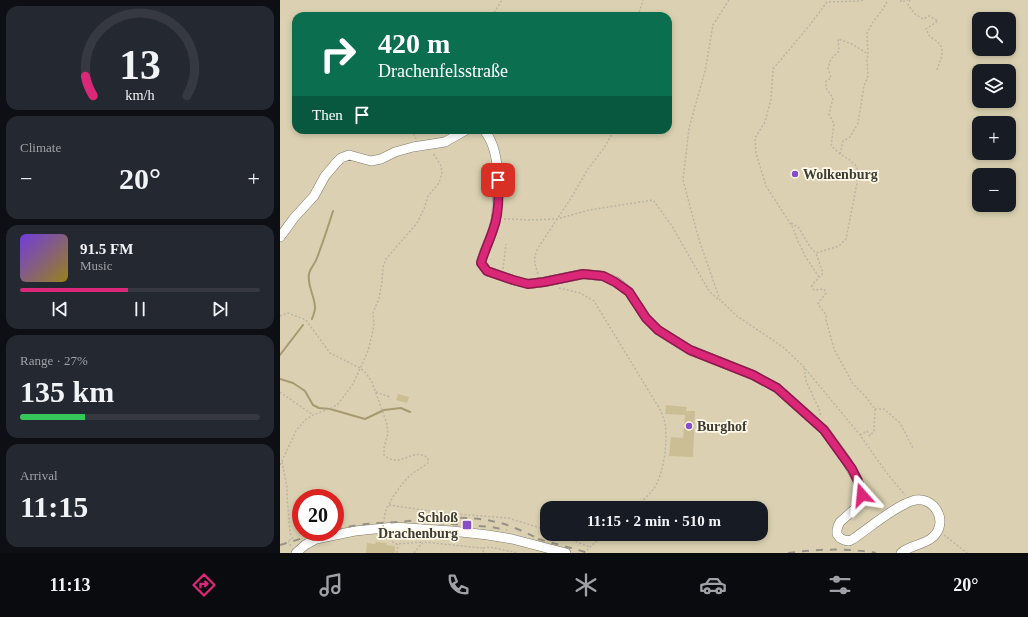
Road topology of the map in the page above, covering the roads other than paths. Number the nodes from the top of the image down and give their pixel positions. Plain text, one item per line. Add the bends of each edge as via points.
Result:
1 (459, 134) edge
2 (487, 134) edge
3 (280, 237) edge
4 (294, 550) edge
5 (902, 552) edge
6 (566, 553) edge

1 - 3 lane via 445,142 396,152 381,159 371,161 349,155 341,158
2 - 5 lane via 498,169 496,220 481,263 487,271 528,284 583,274 603,276 629,292 646,318 658,330 690,350 753,375 777,388 824,430 858,481 861,500 840,522 840,538 849,541 853,539 911,501 920,499 934,506 940,518 936,534 922,544
4 - 6 lane via 316,539 355,531 394,528 488,535

